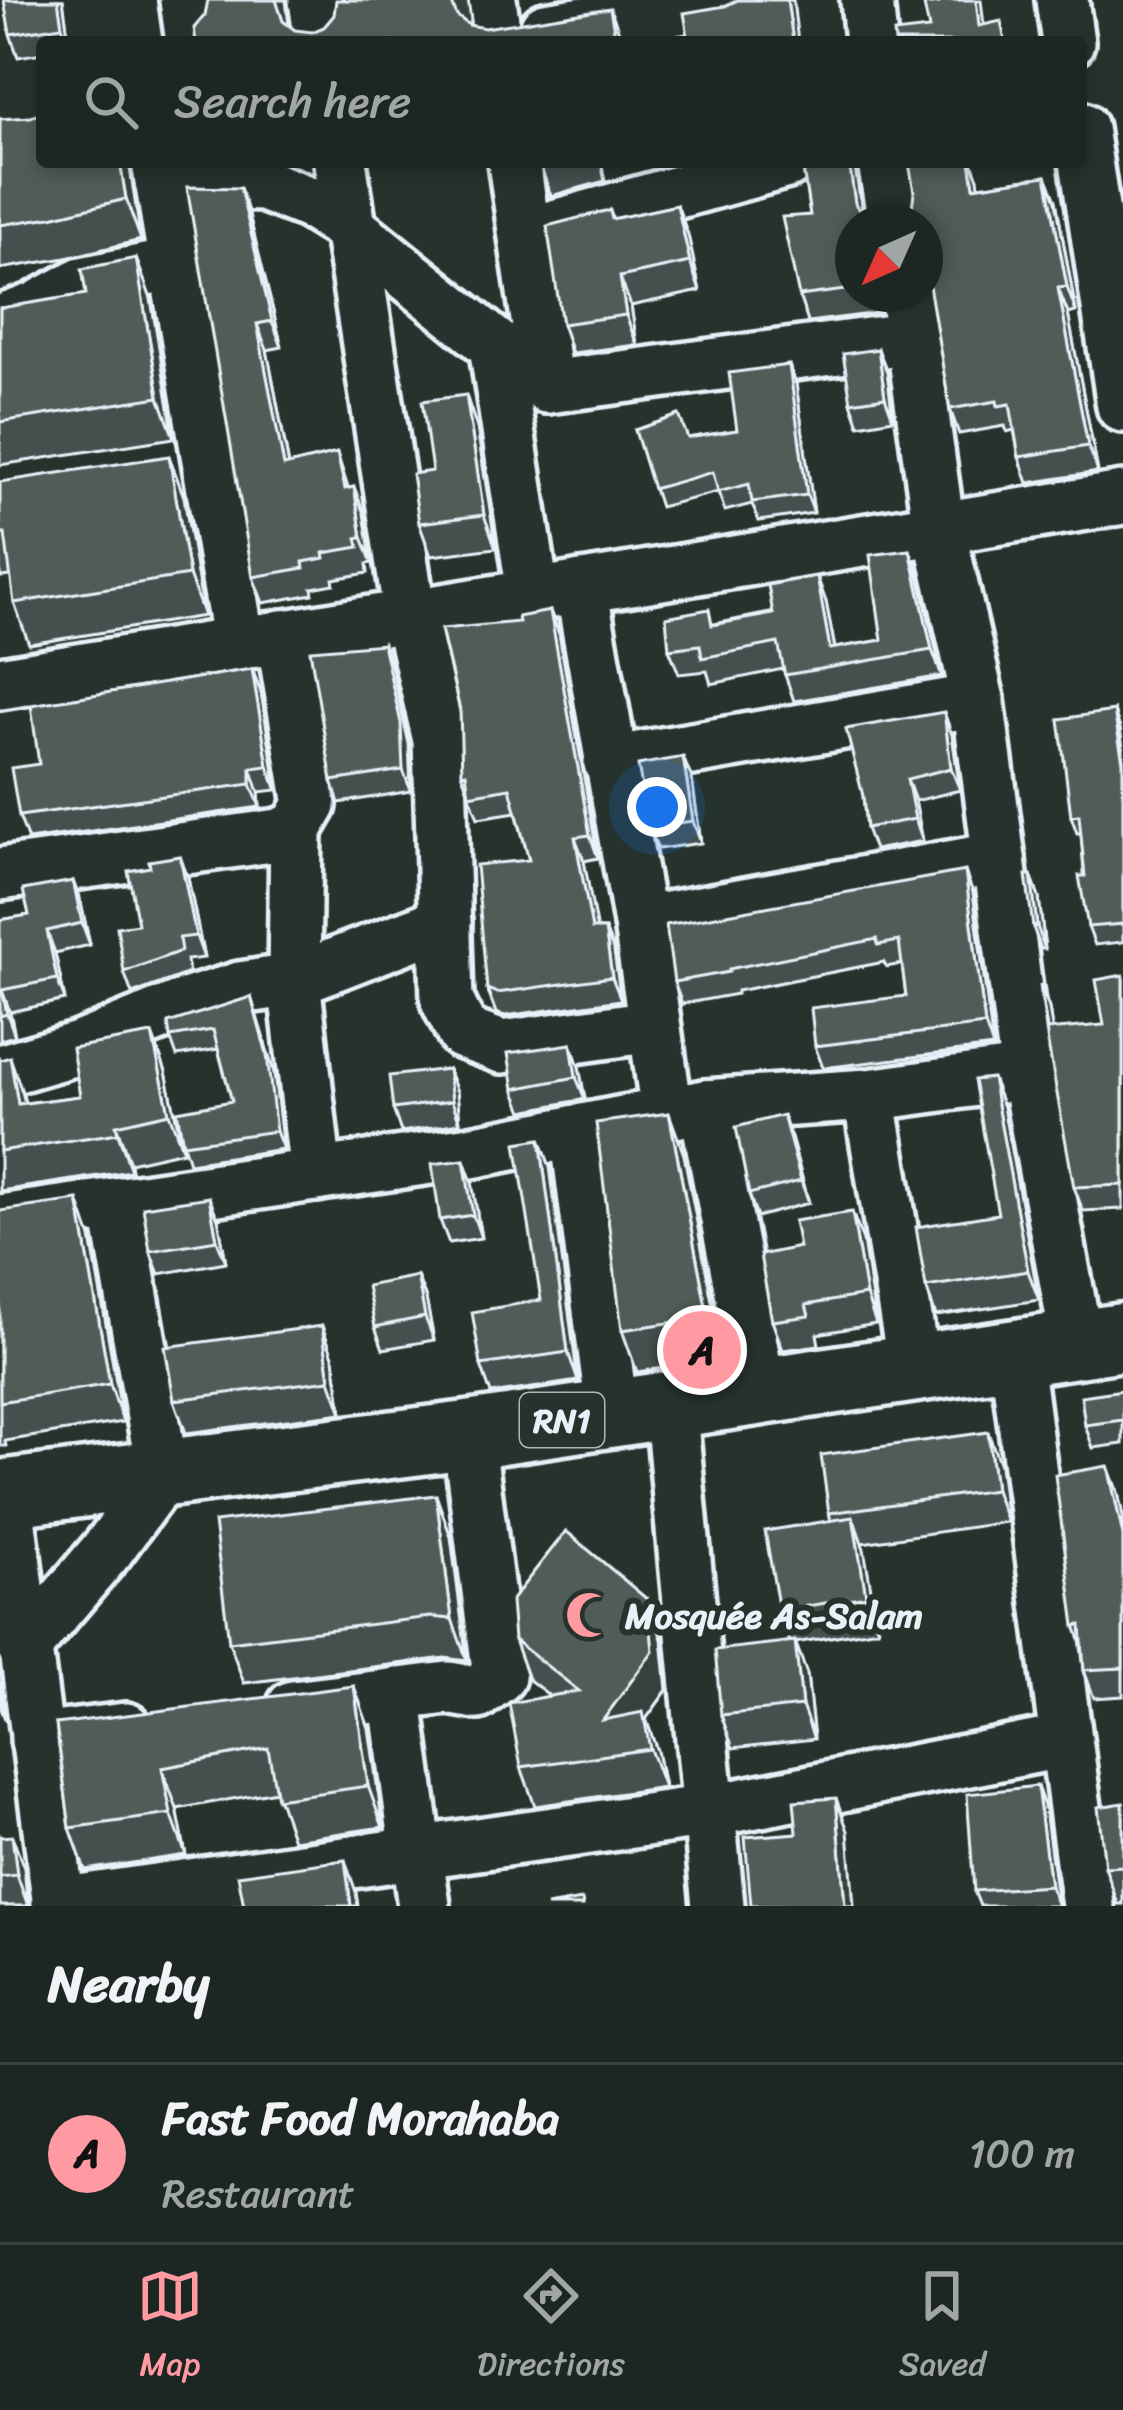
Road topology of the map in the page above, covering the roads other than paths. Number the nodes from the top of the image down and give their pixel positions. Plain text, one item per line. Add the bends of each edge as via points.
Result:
1 (186, 0) edge
2 (315, 0) edge
3 (729, 0) edge
4 (867, 0) edge
5 (1062, 0) edge
6 (494, 26) edge
7 (191, 36) edge
8 (320, 36) edge
9 (870, 36) edge
10 (1067, 36) edge
11 (341, 168) edge
12 (515, 168) edge
13 (765, 168) edge
14 (885, 168) edge
15 (1087, 168) edge
16 (160, 172) edge
17 (891, 204) edge
18 (350, 227) junction
19 (525, 234) junction
20 (175, 263) junction
21 (910, 316) edge
22 (0, 322) edge
23 (495, 345) junction
24 (547, 387) junction
25 (1123, 406) edge
26 (1123, 498) edge
27 (939, 529) junction
28 (557, 590) junction
29 (410, 616) junction
30 (261, 640) junction
31 (0, 683) edge
32 (978, 700) junction
33 (610, 764) junction
34 (296, 829) junction
35 (999, 858) junction
36 (0, 874) edge
37 (445, 922) junction
38 (640, 922) junction
39 (294, 980) junction
40 (653, 1026) junction
41 (0, 1071) edge
42 (1028, 1073) junction
43 (869, 1095) junction
44 (686, 1109) junction
45 (576, 1131) junction
46 (316, 1174) junction
47 (116, 1204) junction
48 (0, 1220) edge
49 (1071, 1344) edge
50 (914, 1367) junction
51 (760, 1390) junction
52 (641, 1407) junction
53 (468, 1435) junction
54 (163, 1474) junction
55 (3, 1494) edge
56 (24, 1648) junction
57 (394, 1694) junction
58 (238, 1714) edge
59 (171, 1723) edge
60 (37, 1740) junction
61 (1066, 1741) junction
62 (709, 1811) junction
63 (416, 1851) junction
64 (58, 1905) edge
65 (424, 1906) edge
66 (718, 1906) edge
67 (1088, 1906) edge

1 - 7 street
2 - 8 street
3 - 6 street
4 - 9 street
5 - 10 street
11 - 18 street
12 - 19 street
13 - 19 street
14 - 17 street
15 - 25 street
16 - 18 street via 263,185
16 - 20 street
18 - 23 street
18 - 29 street
19 - 24 street
20 - 22 street via 82,283
20 - 30 street via 186,467
21 - 24 street
21 - 27 street
23 - 24 street
23 - 28 street
26 - 27 street
27 - 28 street
27 - 32 street
28 - 29 street
28 - 33 street
29 - 30 street
29 - 37 street via 439,740
30 - 31 street
30 - 34 street via 310,805
32 - 33 street
32 - 35 street
33 - 38 street
34 - 36 street
34 - 39 street
35 - 38 street
35 - 42 street
37 - 39 street
37 - 40 street via 448,1000 463,1033 502,1047
38 - 40 street
39 - 41 street via 200,1000
39 - 46 street
40 - 44 street
42 - 43 street
42 - 49 street
43 - 44 street
43 - 50 street
44 - 45 street
44 - 51 street
45 - 46 street
45 - 52 street
46 - 47 street
47 - 48 street
47 - 54 street
49 - 50 highway, RN1
49 - 61 street
50 - 51 highway, RN1
51 - 52 highway, RN1
52 - 53 highway, RN1
52 - 62 street
53 - 54 highway, RN1
53 - 57 street via 499,1676 477,1693
54 - 55 highway, RN1
54 - 56 street
55 - 56 street
56 - 60 street
57 - 58 street
57 - 63 street
59 - 60 street
60 - 64 street
61 - 62 street
61 - 67 street
62 - 63 street
62 - 66 street
63 - 64 street
63 - 65 street

